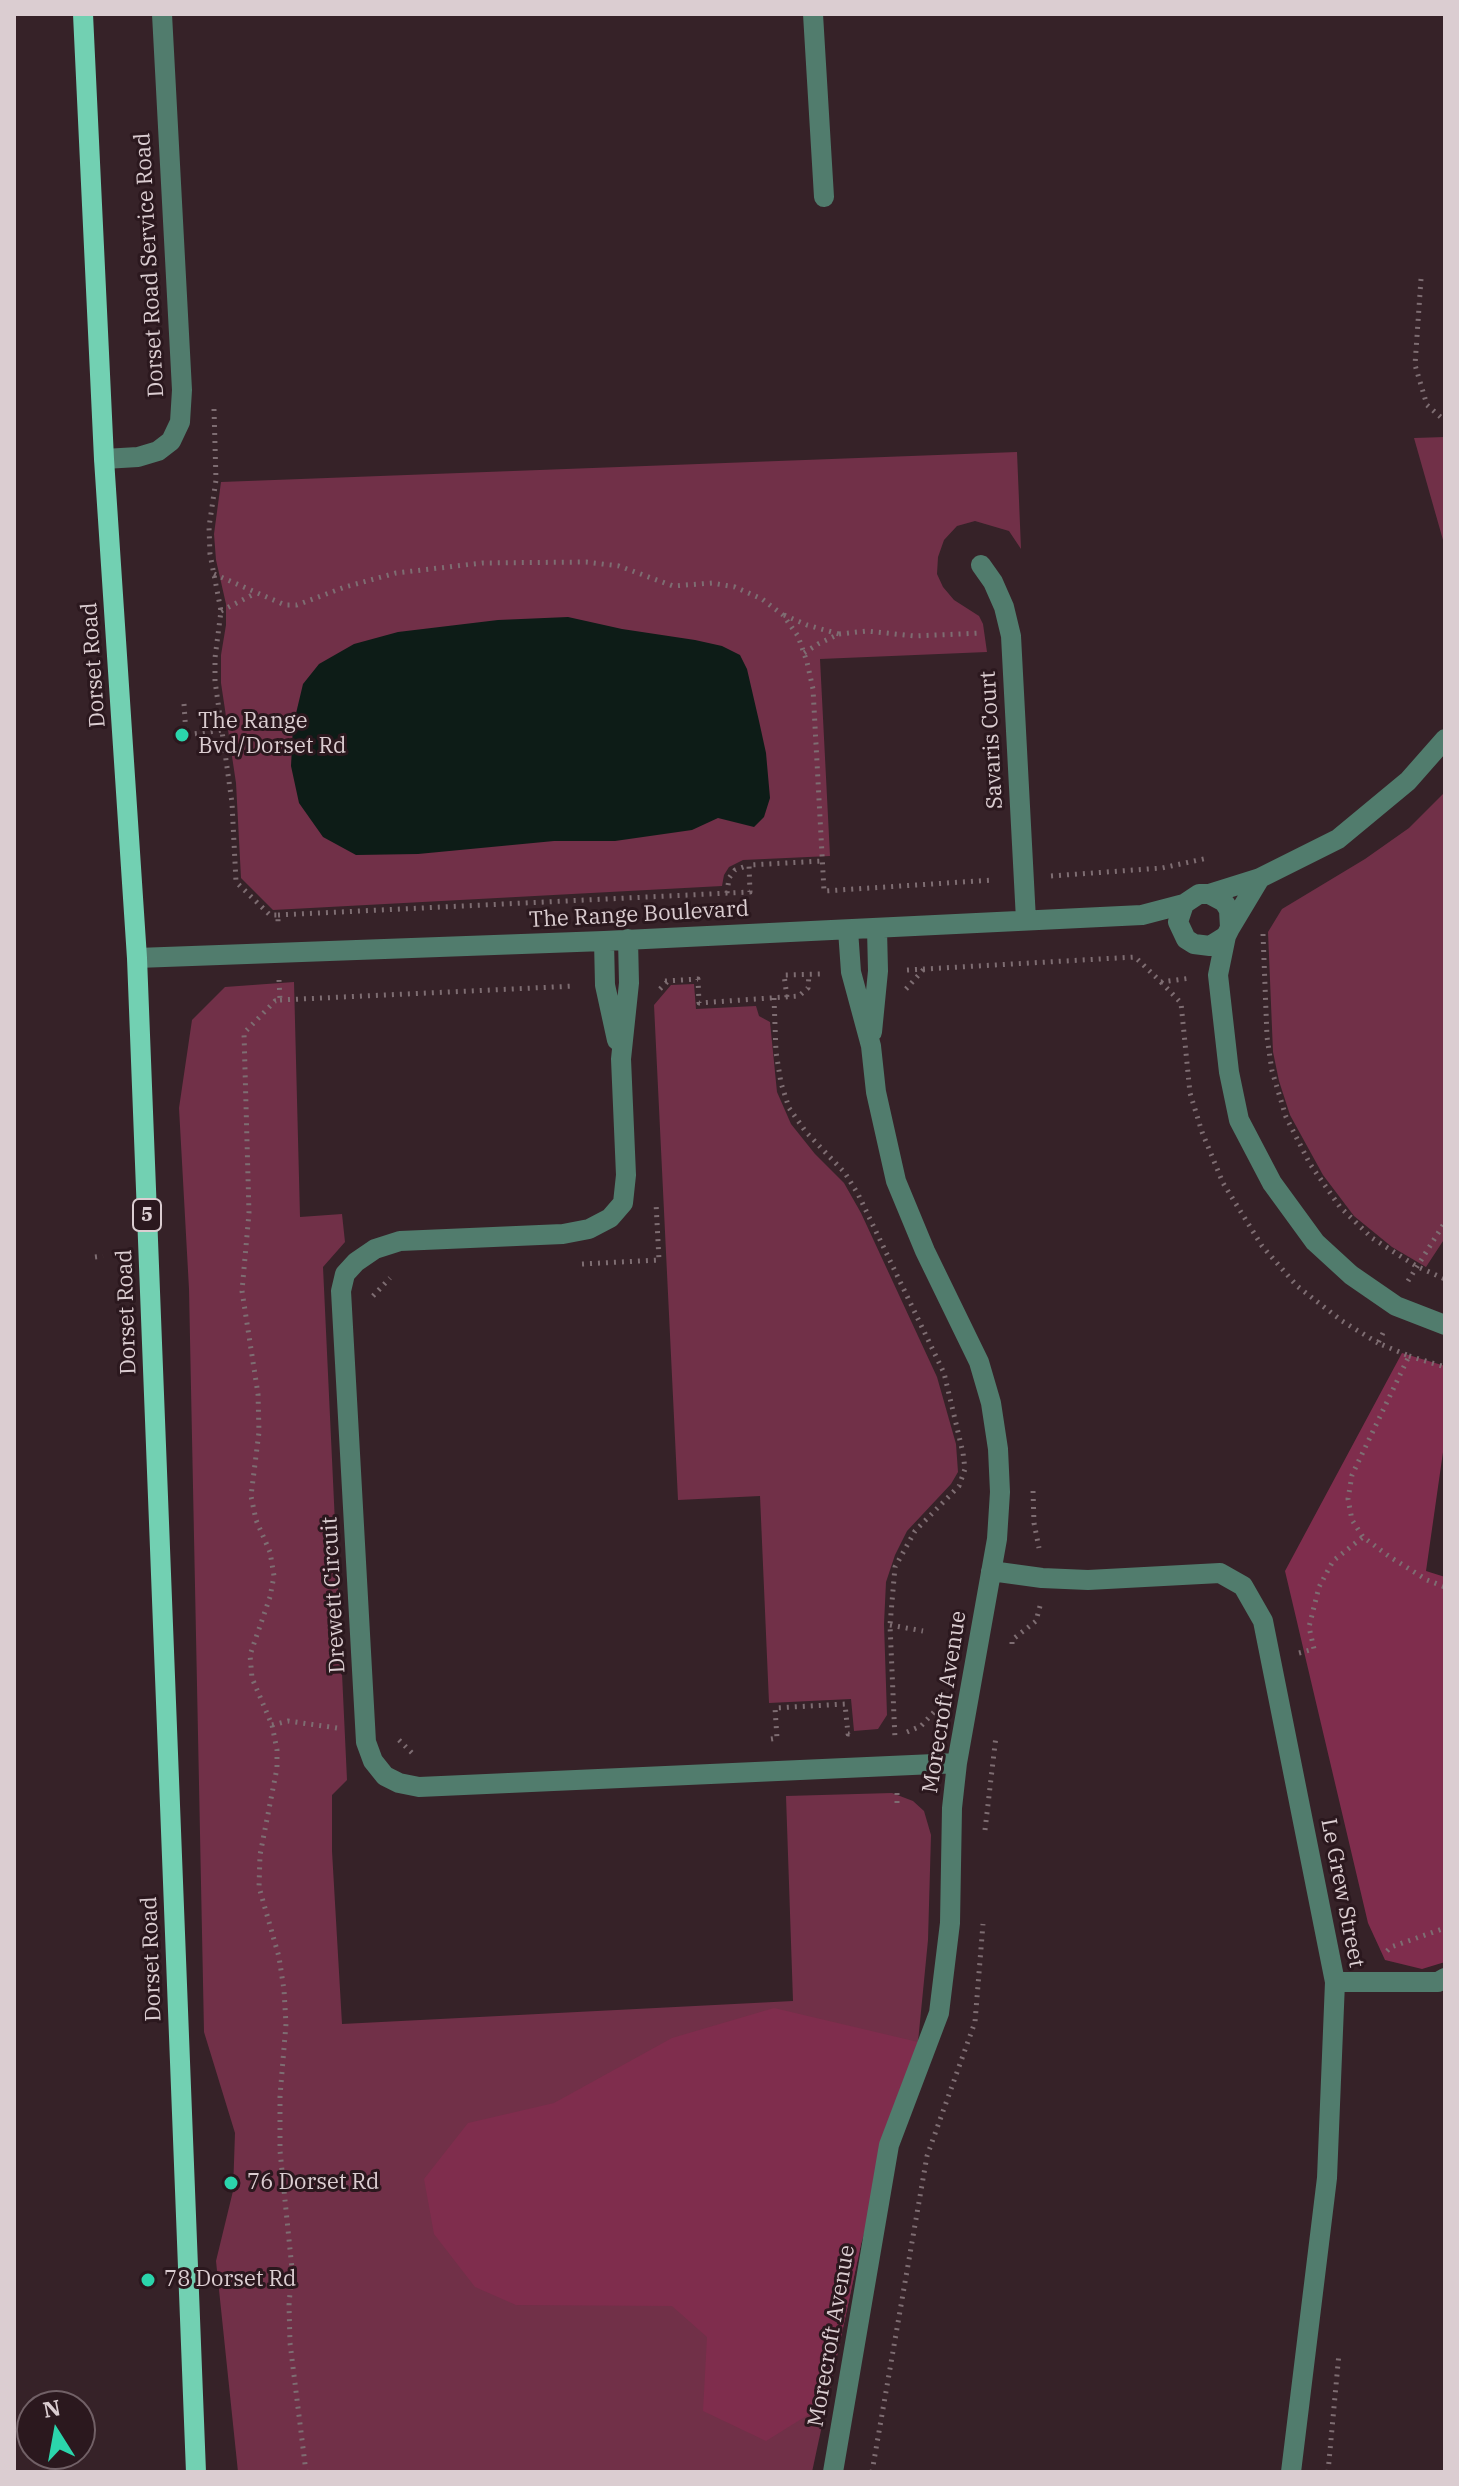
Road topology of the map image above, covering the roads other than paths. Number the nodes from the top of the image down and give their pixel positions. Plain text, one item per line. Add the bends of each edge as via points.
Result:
1 (83, 14) edge
2 (162, 14) edge
3 (813, 14) edge
4 (824, 197) dead end
5 (104, 459) junction
6 (981, 565) dead end
7 (1445, 739) edge
8 (1260, 878) junction
9 (1209, 894) junction
10 (1184, 904) junction
11 (1142, 915) junction
12 (1026, 920) junction
13 (877, 929) junction
14 (848, 930) junction
15 (1228, 932) junction
16 (628, 939) junction
17 (604, 941) junction
18 (1190, 941) junction
19 (137, 958) junction
20 (1218, 975) junction
21 (871, 1046) junction
22 (621, 1059) junction
23 (1445, 1325) edge
24 (991, 1571) junction
25 (957, 1763) junction
26 (1445, 1978) edge
27 (1335, 1982) junction
28 (194, 2416) junction
29 (196, 2472) edge
30 (203, 2472) edge
31 (833, 2472) edge
32 (1291, 2472) edge

1 - 5 main road, Dorset Road / 5
2 - 5 street, Dorset Road Service Road via 180,422 171,441 158,451
3 - 4 street
5 - 19 main road, Dorset Road / 5
6 - 12 street, Savaris Court via 1004,607 1009,631
7 - 8 street via 1408,781 1338,839
8 - 9 street
8 - 15 street
9 - 10 street
9 - 15 street via 1229,910
10 - 11 street, The Range Boulevard
10 - 18 street via 1178,922
11 - 12 street, The Range Boulevard
11 - 18 street
12 - 13 street, The Range Boulevard
13 - 14 street, The Range Boulevard
13 - 21 street, Morecroft Avenue
14 - 16 street, The Range Boulevard
14 - 21 street, Morecroft Avenue via 851,972
15 - 18 street via 1210,946
15 - 20 street
16 - 17 street, The Range Boulevard
16 - 22 street, Drewett Circuit
17 - 19 street, The Range Boulevard
17 - 22 street, Drewett Circuit via 605,985
18 - 20 street
19 - 28 main road, Dorset Road / 5
20 - 23 street via 1239,1120 1272,1183 1315,1242 1351,1275 1396,1306
21 - 24 street, Morecroft Avenue via 896,1181 979,1362 991,1403 1000,1492
22 - 25 street, Drewett Circuit via 626,1175 623,1203 610,1218 563,1234 400,1241 375,1249 345,1274 341,1291 366,1742 373,1761 385,1776 419,1787
24 - 25 street, Morecroft Avenue
24 - 27 street, Le Grew Street via 1088,1580 1220,1573 1243,1586 1263,1621
25 - 31 street, Morecroft Avenue via 950,1923 939,2013 889,2145
26 - 27 street
27 - 32 street, Le Grew Street via 1327,2178
28 - 29 main road, Dorset Road / 5
28 - 30 main road, Dorset Road / 5

